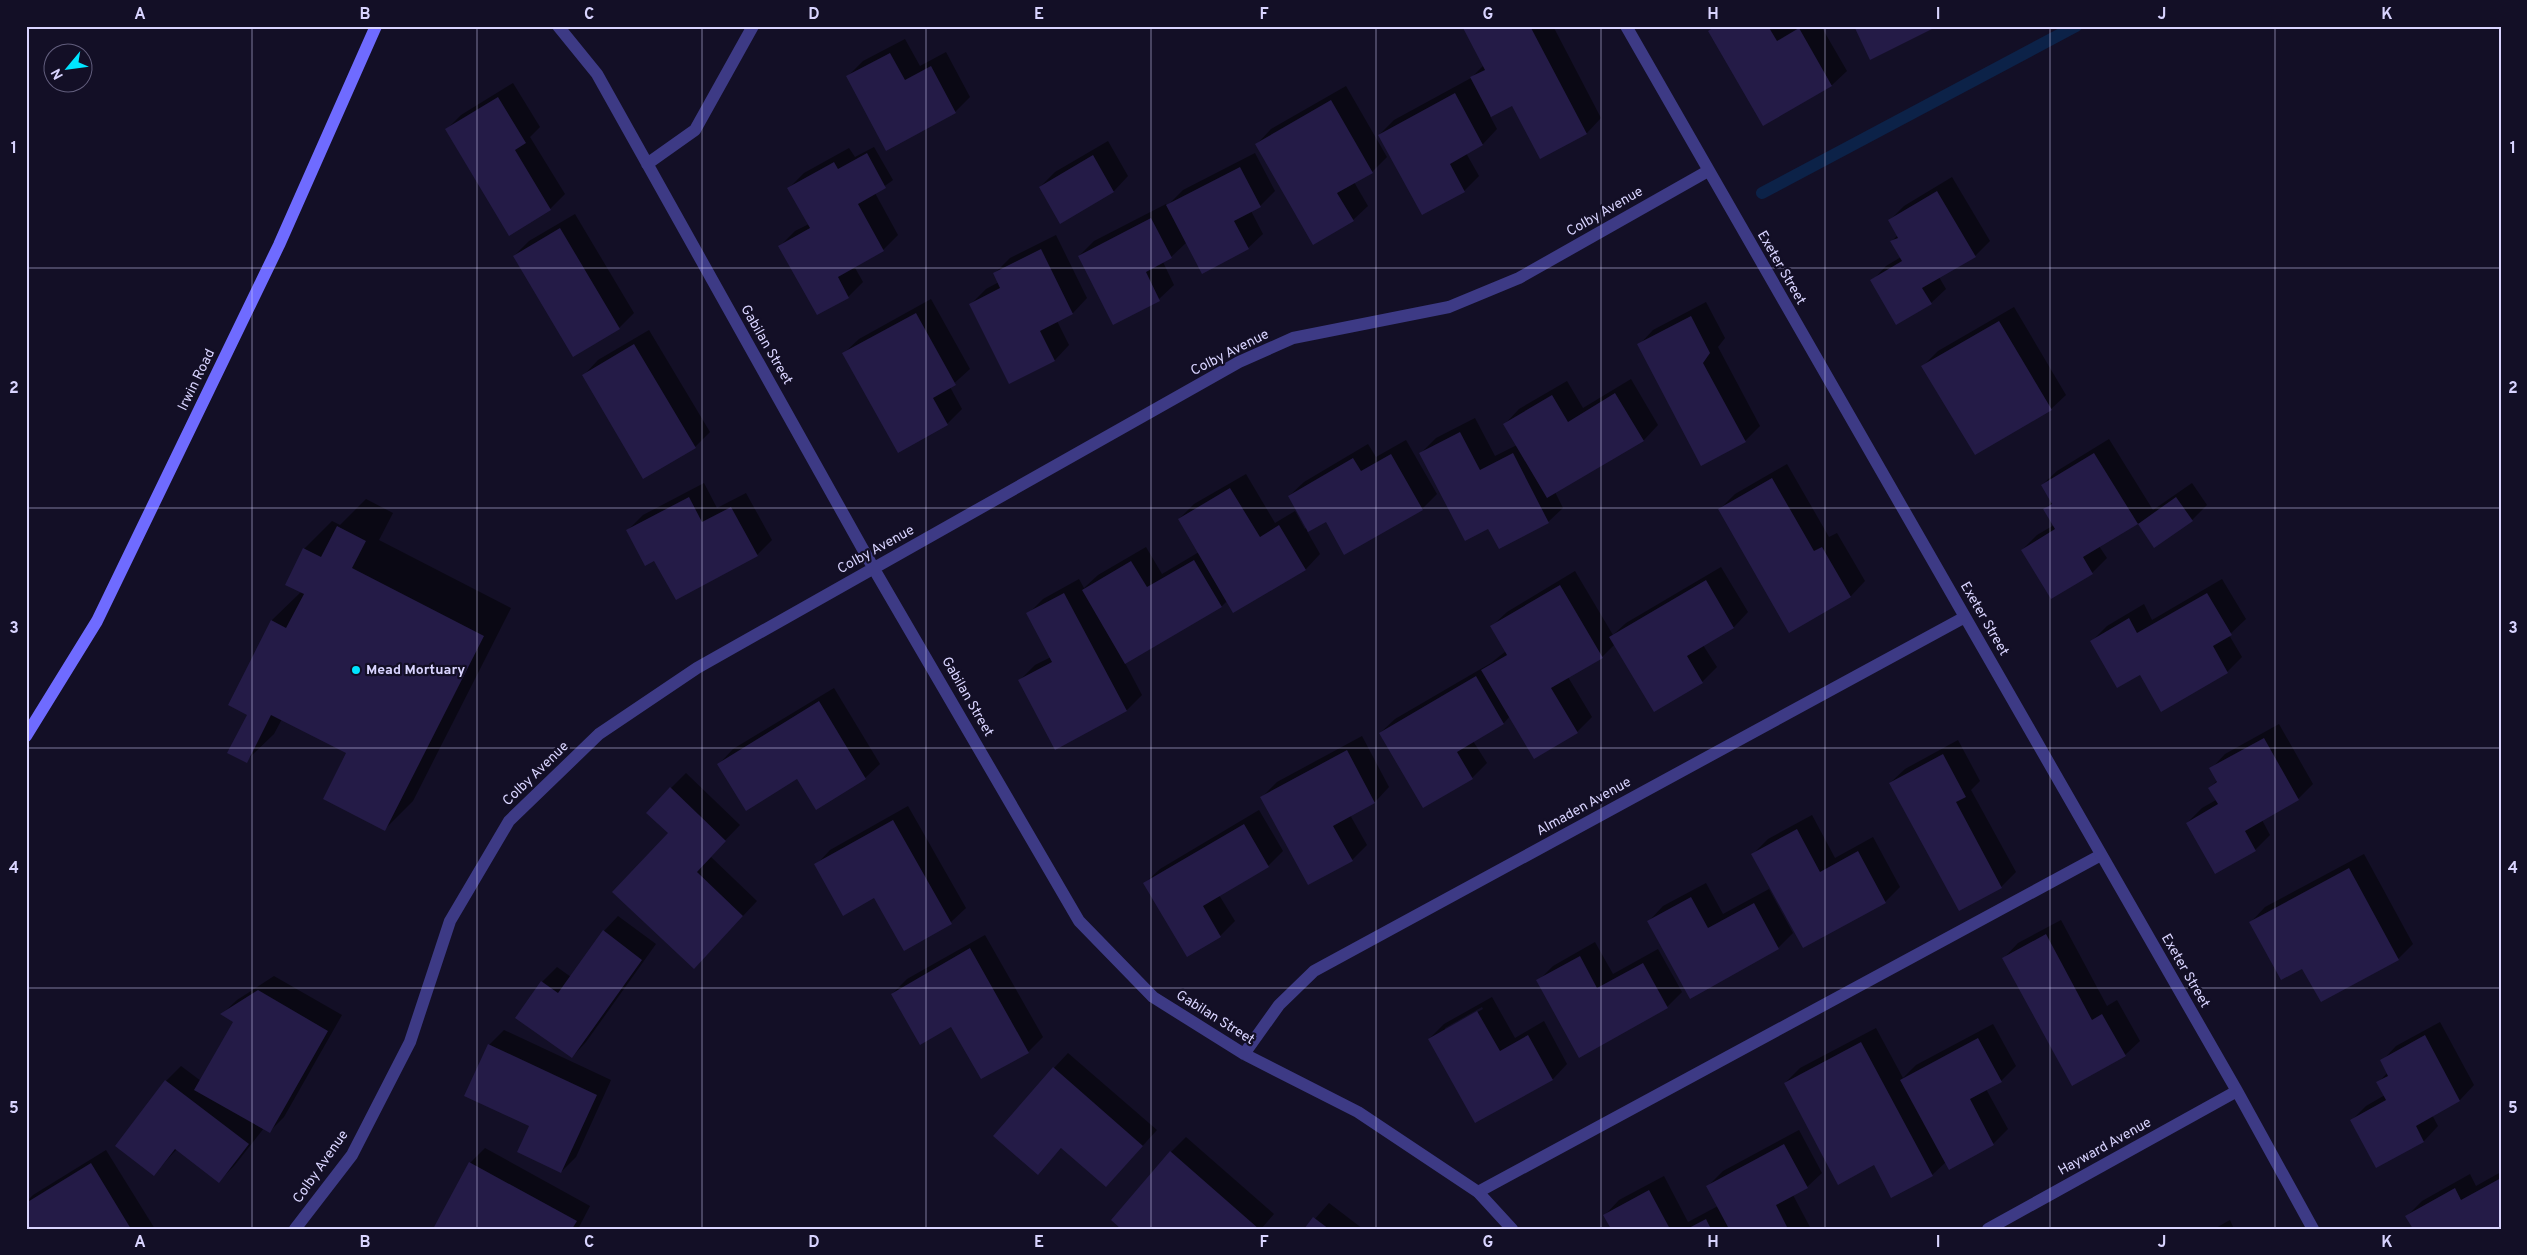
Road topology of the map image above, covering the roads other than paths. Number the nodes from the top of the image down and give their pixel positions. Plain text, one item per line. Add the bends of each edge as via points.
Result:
1 (376, 26) edge
2 (558, 26) edge
3 (753, 26) edge
4 (1626, 26) edge
5 (647, 164) junction
6 (1708, 171) junction
7 (874, 568) junction
8 (1966, 617) junction
9 (26, 736) edge
10 (2101, 855) junction
11 (1244, 1054) junction
12 (2237, 1092) junction
13 (1478, 1192) junction
14 (296, 1229) edge
15 (1512, 1229) edge
16 (1988, 1229) edge
17 (2313, 1229) edge

1 - 9 street, Irwin Road via 279,245 97,621
2 - 5 street, Gabilan Street via 597,74
3 - 5 street via 695,130
4 - 6 street, Exeter Street
5 - 7 street, Gabilan Street
6 - 7 street, Colby Avenue via 1519,278 1449,306 1293,338 1239,362
6 - 8 street, Exeter Street
7 - 11 street, Gabilan Street via 1079,921 1154,996
7 - 14 street, Colby Avenue via 697,668 599,734 509,821 450,921 410,1042 352,1155
8 - 10 street, Exeter Street
8 - 11 street, Almaden Avenue via 1314,971 1279,1006
10 - 12 street, Exeter Street
10 - 13 street
11 - 13 street, Gabilan Street via 1358,1112
12 - 16 street, Hayward Avenue
12 - 17 street, Exeter Street
13 - 15 street, Gabilan Street

